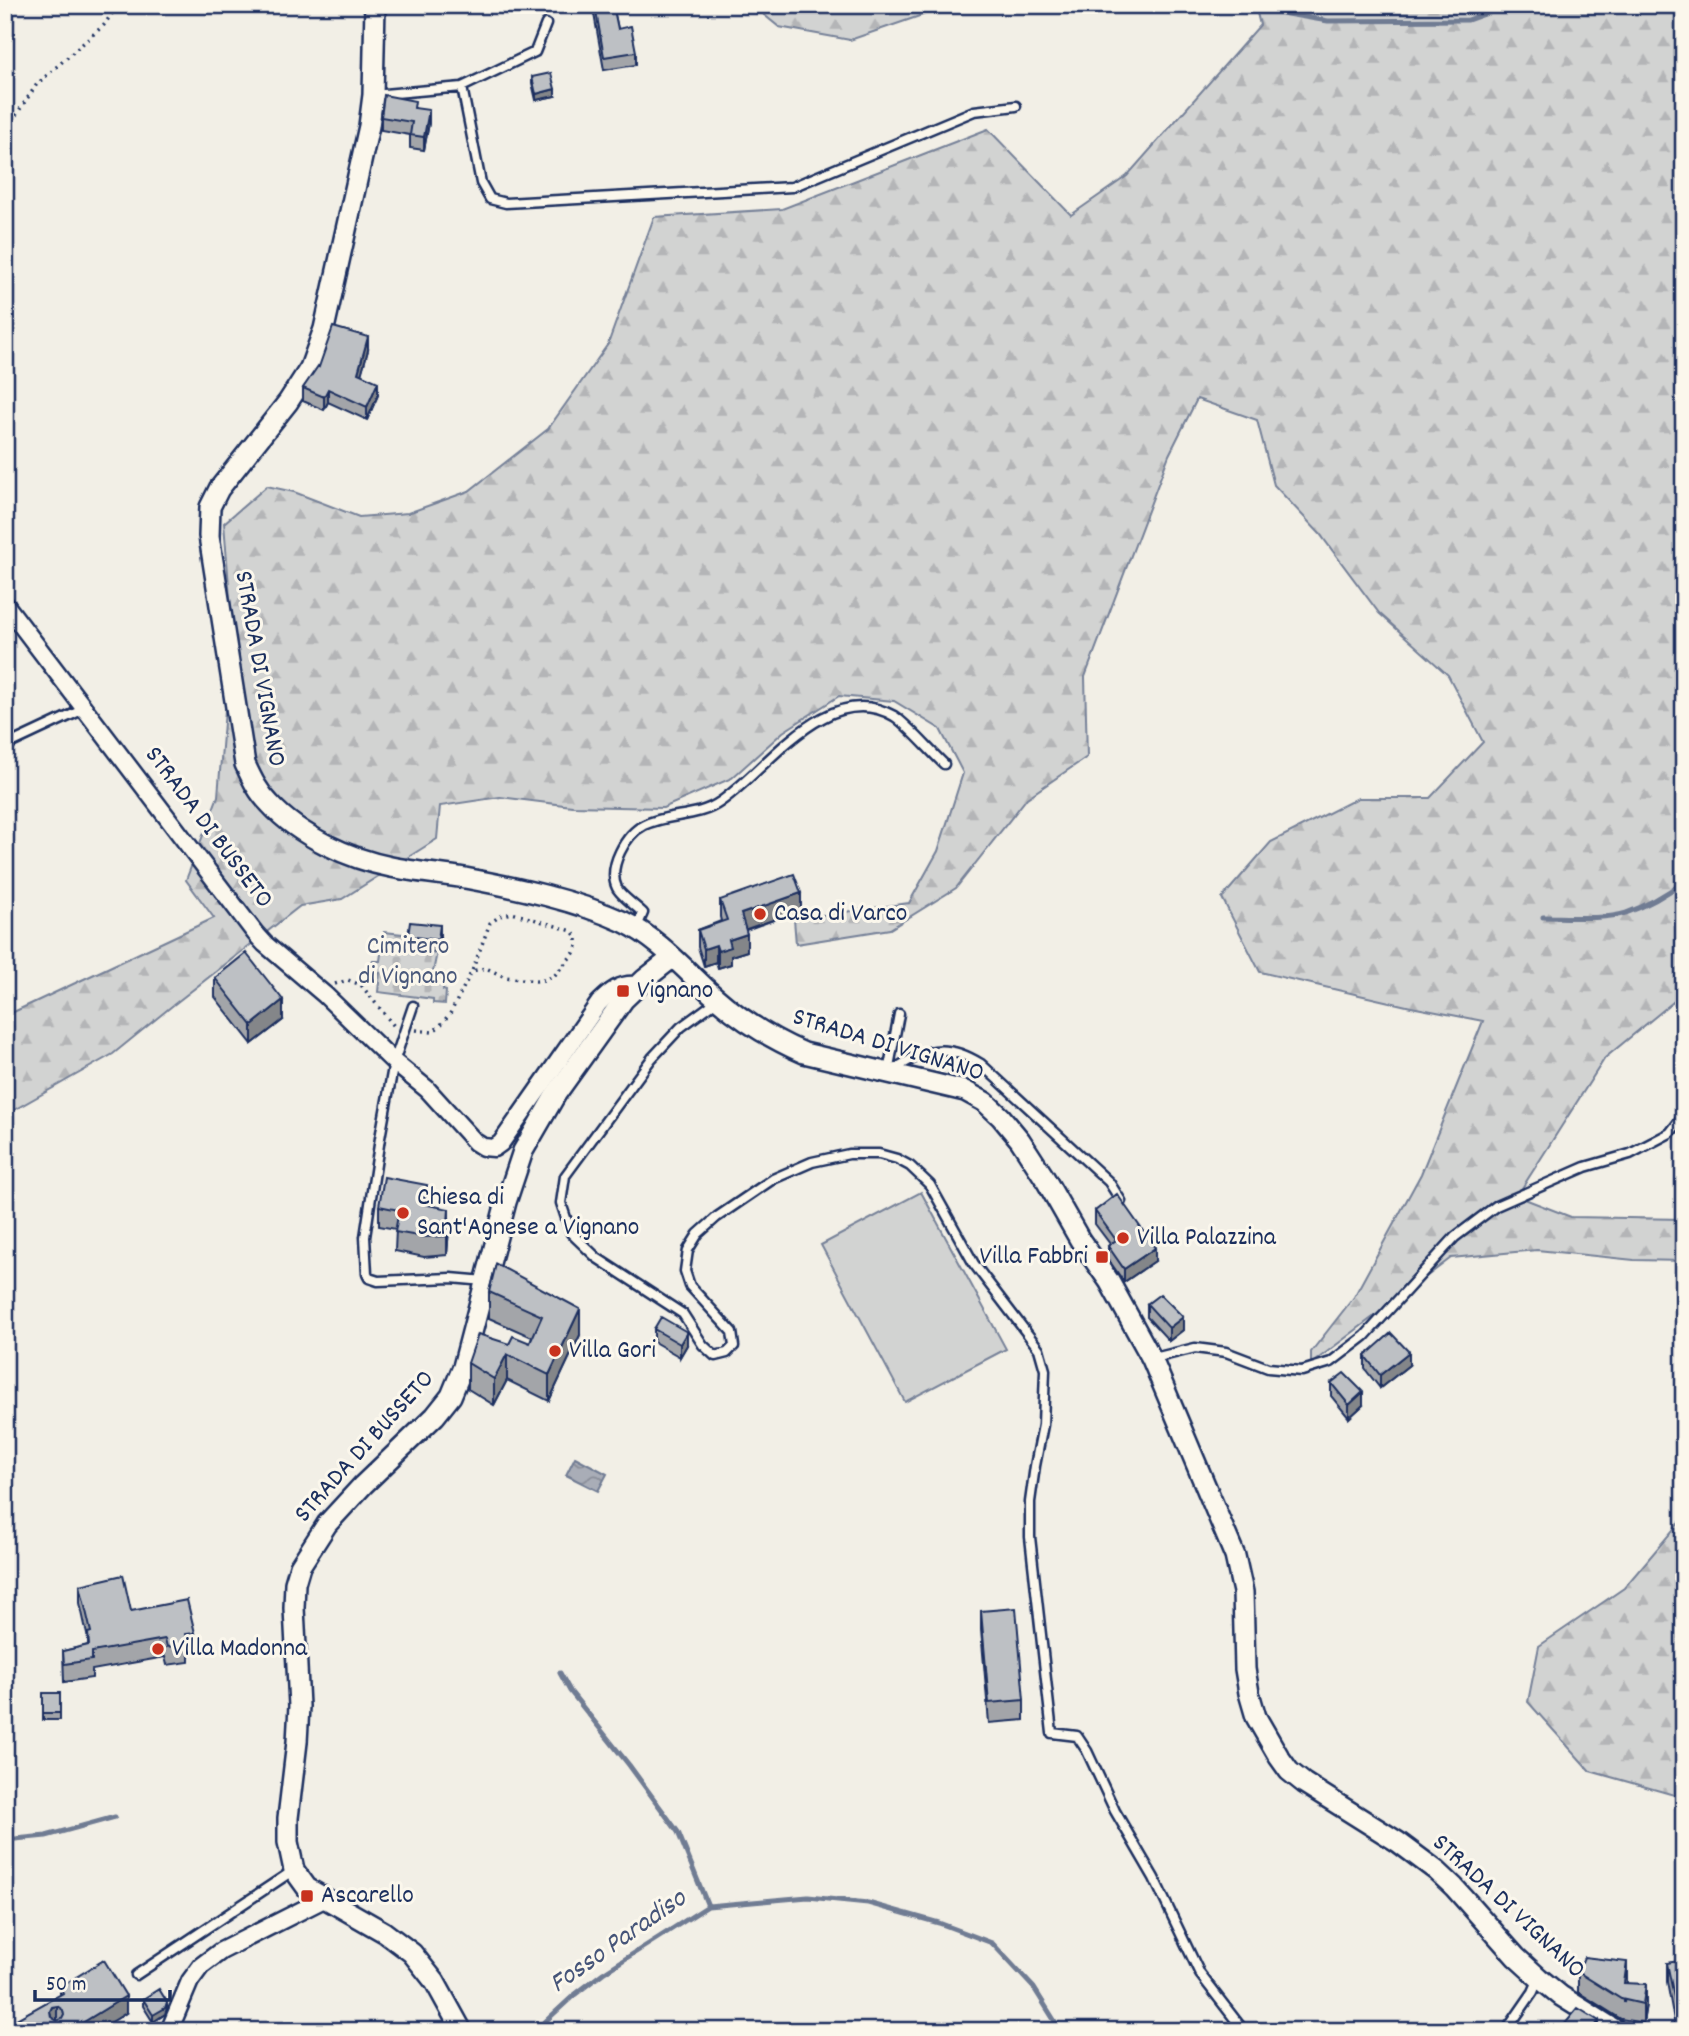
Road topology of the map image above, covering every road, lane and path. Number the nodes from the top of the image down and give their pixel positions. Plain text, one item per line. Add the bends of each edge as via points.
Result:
1 (118, 5) edge
2 (375, 5) edge
3 (545, 24) dead end
4 (462, 87) junction
5 (5, 92) edge
6 (373, 95) junction
7 (1016, 106) dead end
8 (8, 127) junction
9 (5, 142) edge
10 (5, 289) edge
11 (5, 297) edge
12 (5, 604) edge
13 (84, 709) junction
14 (5, 746) edge
15 (944, 764) dead end
16 (636, 929) junction
17 (672, 958) junction
18 (472, 971) junction
19 (637, 985) junction
20 (325, 995) junction
21 (718, 1000) junction
22 (413, 1006) dead end
23 (899, 1014) dead end
24 (406, 1026) junction
25 (402, 1037) junction
26 (394, 1062) junction
27 (888, 1072) junction
28 (1684, 1115) edge
29 (1127, 1210) edge
30 (485, 1281) junction
31 (1152, 1359) junction
32 (295, 1870) junction
33 (324, 1899) junction
34 (136, 1975) dead end
35 (1539, 1978) junction
36 (169, 2031) edge
37 (462, 2031) edge
38 (1244, 2031) edge
39 (1506, 2031) edge
40 (1617, 2031) edge

1 - 8 path via 104,25 37,84
2 - 6 street, STRADA DI VIGNANO
3 - 4 lane via 535,52
4 - 6 lane
4 - 7 lane via 481,183 490,199 506,203 792,187 974,111
5 - 8 path via 10,108
6 - 16 street, STRADA DI VIGNANO via 332,297 310,368 210,506 209,536 245,764 271,806 335,850 390,867 544,896
8 - 9 path
10 - 11 path
12 - 13 street, STRADA DI BUSSETO
13 - 14 lane
13 - 20 street, STRADA DI BUSSETO via 247,923
15 - 16 lane via 896,717 877,709 855,708 830,714 797,734 719,803 643,825 619,849 614,872 617,889 643,913
16 - 17 street, STRADA DI VIGNANO
17 - 19 street, STRADA DI BUSSETO
17 - 21 street, STRADA DI VIGNANO
18 - 18 path via 486,968 505,977 545,980 574,953 577,938 572,932 530,918 500,916 489,923
18 - 24 path via 440,1026 432,1032
19 - 26 street, STRADA DI BUSSETO via 612,990 599,1003 509,1134 494,1148 475,1142 427,1089
19 - 30 street, STRADA DI BUSSETO via 556,1094 523,1151
20 - 25 path via 332,984 348,980 361,985
20 - 26 street, STRADA DI BUSSETO
21 - 27 street, STRADA DI VIGNANO via 760,1030 804,1053
21 - 38 lane via 681,1027 652,1058 565,1176 561,1203 571,1233 597,1258 684,1314 715,1356 734,1346 732,1332 691,1286 685,1271 688,1250 717,1217 774,1179 811,1162 849,1154 897,1159 930,1185 974,1264 1039,1349 1045,1370 1030,1537 1052,1733 1077,1735 1200,1974
22 - 24 lane
23 - 27 lane
24 - 25 lane
25 - 26 lane
26 - 30 lane via 367,1221 367,1274 378,1281
27 - 29 lane via 933,1050 966,1055 1109,1182
27 - 31 street, STRADA DI VIGNANO via 965,1091 1001,1117 1109,1281
28 - 31 lane via 1670,1133 1630,1154 1586,1167 1496,1206 1455,1237 1365,1336 1332,1362 1302,1371 1268,1368 1226,1352 1195,1348
30 - 32 street, STRADA DI BUSSETO via 451,1396 333,1518 296,1575 299,1706 288,1818
31 - 35 street, STRADA DI VIGNANO via 1235,1556 1243,1592 1249,1693 1256,1717 1279,1757 1304,1783 1437,1871
32 - 33 street via 307,1888
32 - 34 lane
33 - 36 street via 221,1951 201,1966
33 - 37 street via 412,1953 435,1982
35 - 39 lane
35 - 40 street, STRADA DI VIGNANO

